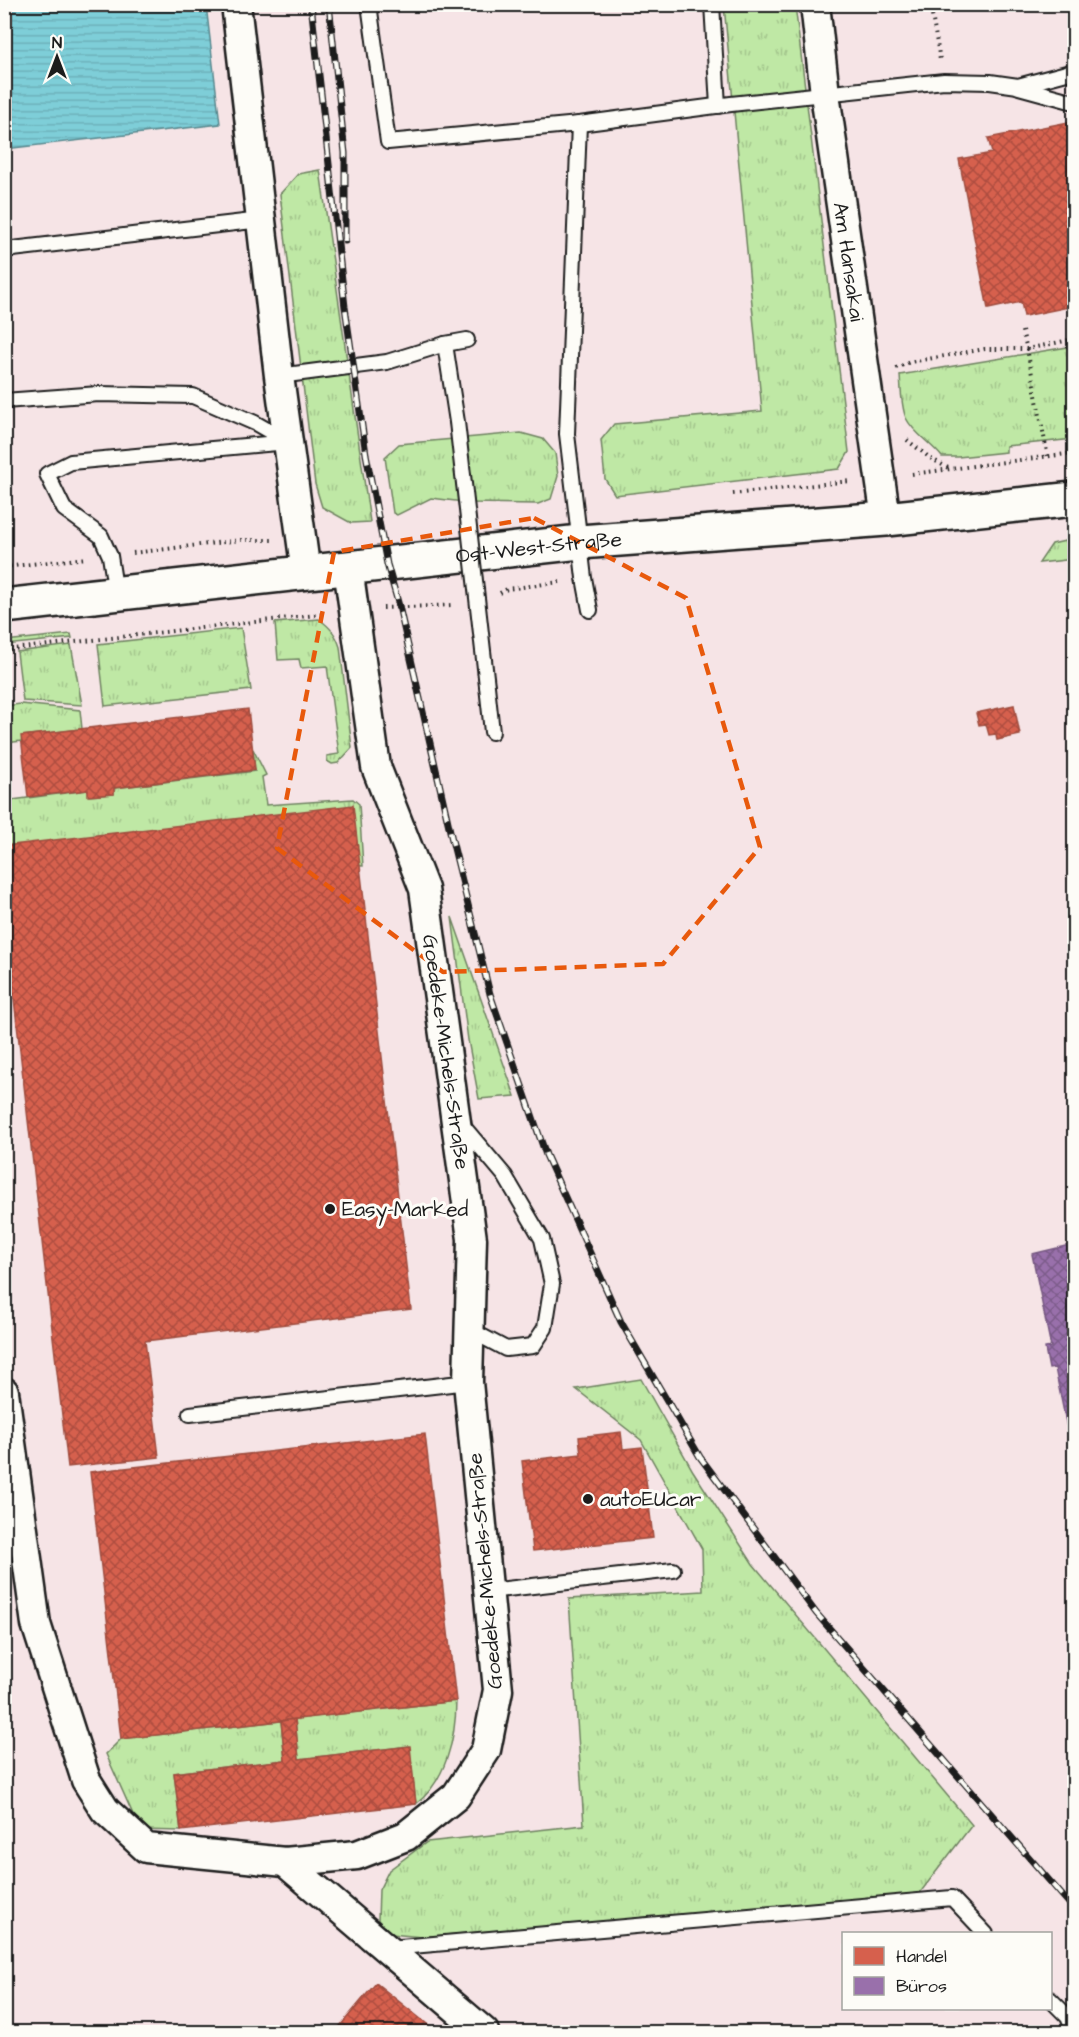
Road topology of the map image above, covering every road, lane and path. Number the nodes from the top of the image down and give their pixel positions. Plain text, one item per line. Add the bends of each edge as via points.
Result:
1 (236, 4) edge
2 (369, 4) edge
3 (712, 4) edge
4 (815, 4) edge
5 (930, 4) edge
6 (1074, 71) edge
7 (944, 81) junction
8 (1018, 86) junction
9 (825, 94) junction
10 (1074, 102) edge
11 (718, 106) junction
12 (579, 124) junction
13 (261, 220) junction
14 (4, 250) edge
15 (1022, 331) dead end
16 (1074, 339) edge
17 (467, 340) dead end
18 (445, 344) junction
19 (1027, 349) junction
20 (888, 370) dead end
21 (279, 376) junction
22 (4, 400) edge
23 (288, 442) junction
24 (1048, 457) dead end
25 (1074, 499) edge
26 (886, 519) junction
27 (580, 543) junction
28 (348, 568) junction
29 (306, 573) junction
30 (584, 578) junction
31 (116, 594) junction
32 (497, 594) dead end
33 (455, 605) dead end
34 (4, 606) edge
35 (590, 610) dead end
36 (353, 611) junction
37 (4, 650) edge
38 (492, 732) dead end
39 (455, 1116) junction
40 (470, 1330) junction
41 (468, 1382) junction
42 (4, 1392) edge
43 (190, 1414) dead end
44 (12, 1504) edge
45 (674, 1570) dead end
46 (489, 1591) junction
47 (285, 1862) junction
48 (984, 1932) edge
49 (384, 1948) junction
50 (1052, 2002) edge
51 (484, 2032) edge
52 (1074, 2032) edge

1 - 13 street
2 - 12 lane via 388,142
3 - 11 lane
4 - 9 street, Am Hansakai
5 - 7 path
6 - 8 lane
7 - 8 lane via 990,81
7 - 9 lane
8 - 10 lane
9 - 11 lane
9 - 26 street, Am Hansakai
11 - 12 lane
12 - 27 lane via 567,434
13 - 14 lane
13 - 21 street
15 - 19 path
16 - 19 path
17 - 18 lane
18 - 21 lane via 387,362
18 - 38 lane, bridge
19 - 20 path via 985,349 910,362
19 - 24 path
21 - 23 street
22 - 23 lane via 99,394 193,396
23 - 29 street
23 - 31 lane via 71,462 46,474 64,509 101,536 110,556
25 - 26 street, Ost-West-Straße
26 - 27 street, Ost-West-Straße
27 - 28 street, Ost-West-Straße
27 - 30 lane
28 - 29 street, Ost-West-Straße
28 - 36 street, Goedeke-Michels-Straße
29 - 31 street, Ost-West-Straße
30 - 32 path via 507,589
30 - 35 lane
31 - 34 street, Ost-West-Straße
33 - 36 path
36 - 37 path
36 - 39 street, Goedeke-Michels-Straße via 376,767 424,890
39 - 40 street, Goedeke-Michels-Straße via 472,1239
39 - 40 lane via 505,1176 542,1239 552,1284 545,1328 532,1346 506,1349
40 - 41 street, Goedeke-Michels-Straße
41 - 43 lane
41 - 46 street, Goedeke-Michels-Straße
42 - 44 street, Goedeke-Michels-Straße
44 - 47 street, Goedeke-Michels-Straße via 36,1624 86,1780 105,1810 146,1848
45 - 46 lane
46 - 47 street, Goedeke-Michels-Straße via 498,1690 486,1750 456,1796 406,1836 357,1856
47 - 49 street
48 - 49 lane via 952,1898
49 - 51 street
50 - 52 lane via 1068,2017

